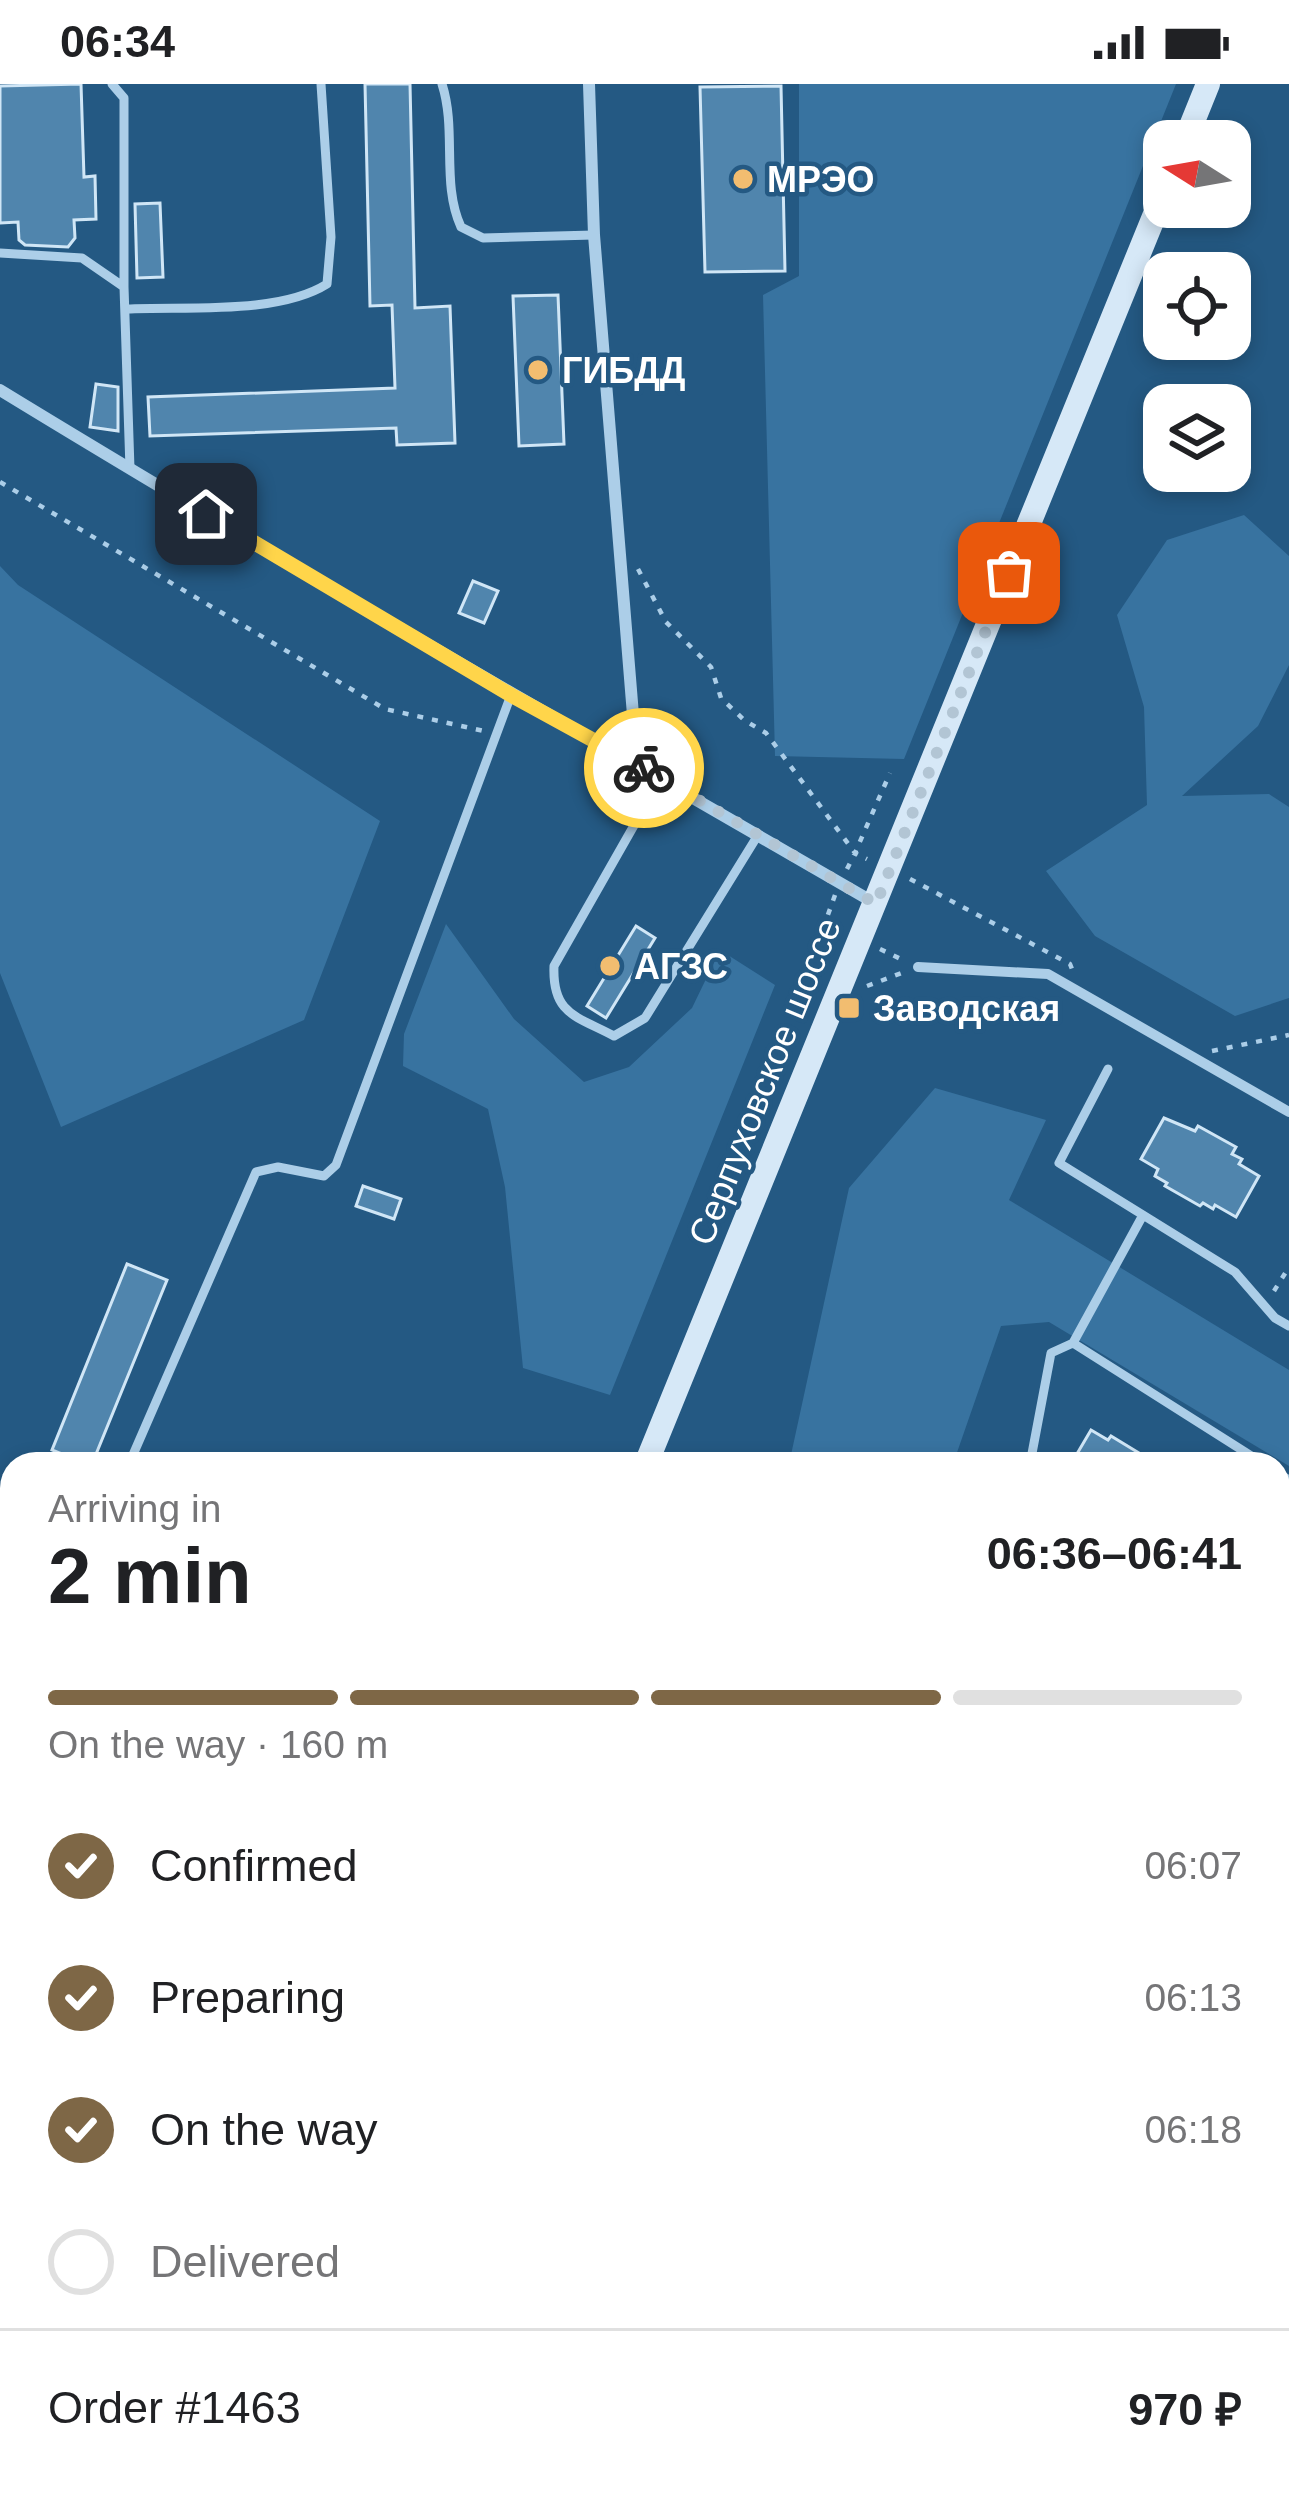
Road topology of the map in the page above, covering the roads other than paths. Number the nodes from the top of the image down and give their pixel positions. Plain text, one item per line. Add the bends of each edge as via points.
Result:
1 (112, 84) edge
2 (321, 84) edge
3 (442, 84) edge
4 (589, 84) edge
5 (1208, 84) edge
6 (1193, 120) edge
7 (1149, 228) edge
8 (594, 235) junction
9 (0, 253) edge
10 (124, 287) junction
11 (127, 309) junction
12 (0, 390) edge
13 (130, 469) junction
14 (511, 695) junction
15 (637, 764) junction
16 (661, 778) junction
17 (758, 836) junction
18 (876, 904) junction
19 (918, 967) road end
20 (1108, 1069) dead end
21 (1289, 1112) edge
22 (1143, 1215) junction
23 (1289, 1326) edge
24 (1073, 1343) junction
25 (134, 1452) edge
26 (651, 1452) edge
27 (1032, 1452) edge
28 (1245, 1452) edge

1 - 10 lane via 124,98
2 - 11 lane via 327,284 271,302
3 - 8 lane via 461,227 484,238
4 - 8 street
5 - 6 main road
7 - 18 main road, Серпуховское шоссе
8 - 15 street
9 - 10 lane via 82,258
10 - 11 lane
11 - 13 lane
12 - 13 street
13 - 14 street
14 - 15 street
14 - 25 lane via 336,1165 324,1176 278,1167 256,1172
15 - 16 street
16 - 17 street
16 - 17 lane via 554,966 561,1008 614,1036 646,1018
17 - 18 street
18 - 26 main road, Серпуховское шоссе
19 - 21 street via 1048,974
20 - 22 lane via 1059,1163
22 - 23 lane via 1235,1272
22 - 24 lane
24 - 27 lane via 1051,1353
24 - 28 lane

